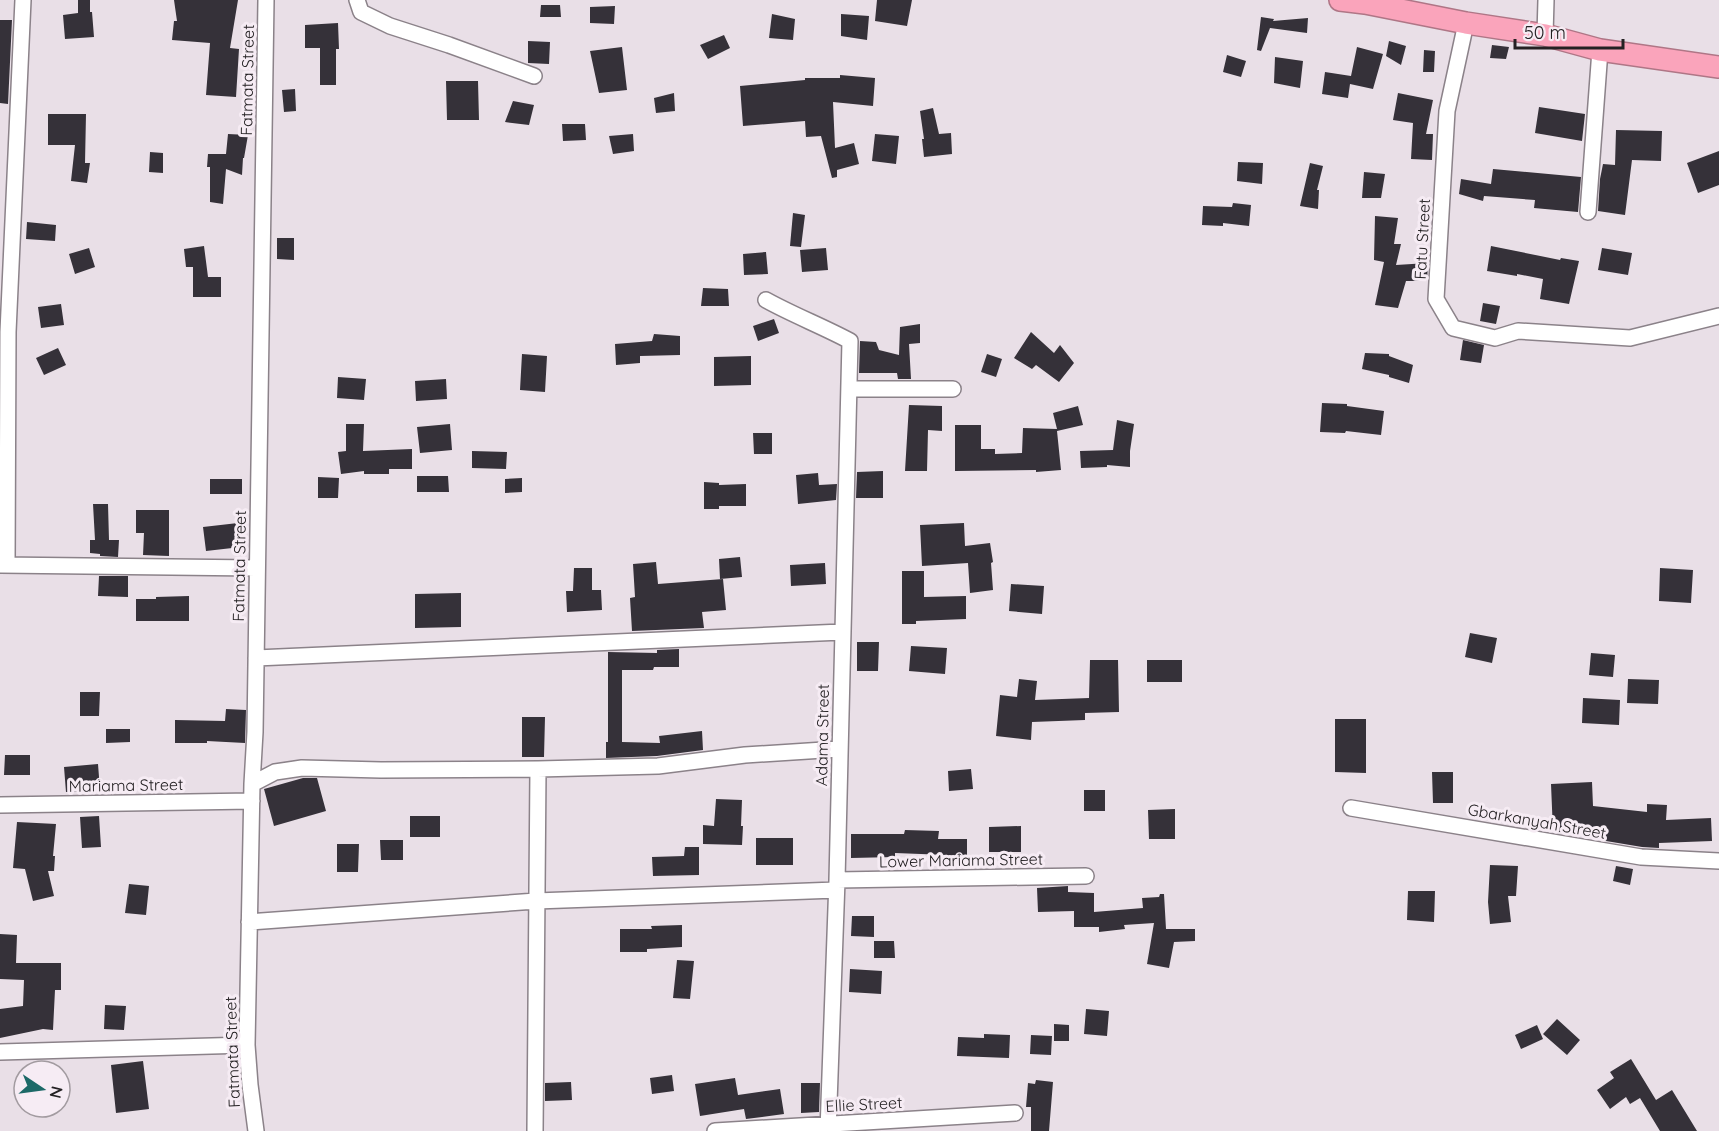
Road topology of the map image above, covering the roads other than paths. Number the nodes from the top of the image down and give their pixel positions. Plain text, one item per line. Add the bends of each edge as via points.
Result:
1 (22, 0) edge
2 (266, 0) edge
3 (357, 0) edge
4 (1340, 0) edge
5 (1546, 0) edge
6 (1365, 2) edge
7 (1466, 23) junction
8 (1545, 35) junction
9 (1600, 50) junction
10 (1719, 67) edge
11 (534, 76) dead end
12 (1588, 212) dead end
13 (766, 300) dead end
14 (1719, 316) edge
15 (4, 332) edge
16 (849, 389) junction
17 (953, 389) dead end
18 (3, 565) edge
19 (257, 568) junction
20 (842, 632) junction
21 (256, 658) junction
22 (839, 749) junction
23 (538, 769) junction
24 (252, 784) junction
25 (252, 801) junction
26 (0, 805) edge
27 (1351, 807) dead end
28 (1719, 861) edge
29 (1086, 876) dead end
30 (837, 885) junction
31 (536, 901) junction
32 (249, 922) junction
33 (248, 1045) junction
34 (0, 1052) edge
35 (1015, 1113) dead end
36 (829, 1128) edge
37 (255, 1131) edge
38 (535, 1131) edge
39 (716, 1131) edge

1 - 15 street
2 - 19 street, Fatmata Street
3 - 11 street via 361,12 390,26
4 - 6 highway
5 - 8 street
6 - 7 highway
7 - 8 highway
7 - 14 street, Fatu Street via 1447,111 1436,299 1453,328 1495,338 1518,331 1630,338
8 - 9 highway
9 - 10 highway
9 - 12 street
13 - 16 street, Adama Street via 850,341
15 - 18 street
16 - 17 street
16 - 20 street, Adama Street
18 - 19 street
19 - 21 street, Fatmata Street
20 - 21 street
20 - 22 street, Adama Street
21 - 24 street, Fatmata Street
22 - 23 street via 658,766
22 - 30 street, Adama Street
23 - 24 street via 302,768 275,772
23 - 31 street
24 - 25 street, Fatmata Street
25 - 26 street, Mariama Street
25 - 32 street, Fatmata Street
27 - 28 street, Gbarkanyah Street via 1641,857
29 - 30 street, Lower Mariama Street
30 - 31 street, Lower Mariama Street
30 - 36 street, Adama Street
31 - 32 street, Lower Mariama Street
31 - 38 street
32 - 33 street, Fatmata Street
33 - 34 street
33 - 37 street, Fatmata Street
35 - 36 street, Ellie Street
36 - 39 street, Ellie Street

